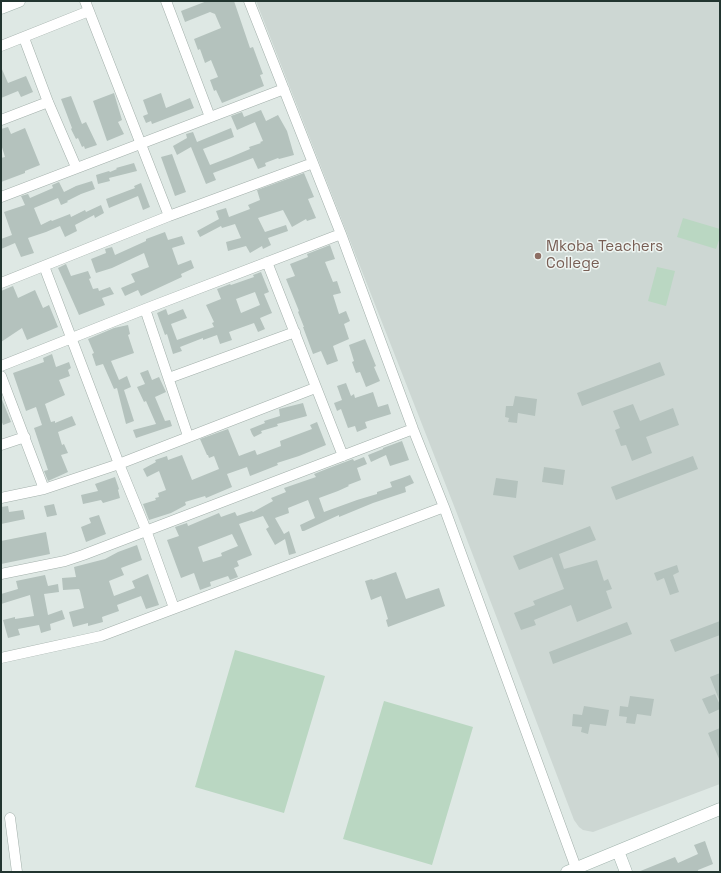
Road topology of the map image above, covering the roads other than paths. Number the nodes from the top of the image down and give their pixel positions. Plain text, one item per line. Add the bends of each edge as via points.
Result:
1 (19, 1) edge
2 (85, 1) edge
3 (166, 1) edge
4 (249, 1) edge
5 (3, 5) edge
6 (89, 11) junction
7 (24, 38) junction
8 (1, 46) edge
9 (284, 89) junction
10 (48, 102) junction
11 (210, 117) junction
12 (1, 120) edge
13 (141, 143) junction
14 (313, 162) junction
15 (76, 167) junction
16 (1, 197) edge
17 (169, 216) junction
18 (341, 234) junction
19 (267, 262) junction
20 (44, 266) junction
21 (1, 283) edge
22 (145, 309) junction
23 (295, 332) junction
24 (72, 337) junction
25 (1, 366) edge
26 (1, 376) edge
27 (169, 378) junction
28 (315, 388) junction
29 (414, 429) junction
30 (188, 436) junction
31 (25, 437) junction
32 (1, 445) edge
33 (343, 456) junction
34 (119, 464) junction
35 (44, 489) junction
36 (1, 498) edge
37 (444, 507) junction
38 (146, 530) junction
39 (1, 574) edge
40 (174, 608) junction
41 (1, 658) edge
42 (720, 809) edge
43 (10, 818) dead end
44 (618, 851) junction
45 (571, 870) edge
46 (17, 872) edge
47 (626, 872) edge

1 - 5 street
2 - 6 street
3 - 11 street
4 - 9 street
6 - 7 street
6 - 13 street
7 - 8 street
7 - 10 street
9 - 11 street
9 - 14 street
10 - 12 street
10 - 15 street
11 - 13 street
13 - 15 street
13 - 17 street
14 - 17 street
14 - 18 street
15 - 16 street
17 - 20 street
18 - 19 street
18 - 29 street
19 - 22 street
19 - 23 street
20 - 21 street
20 - 24 street
22 - 24 street
22 - 27 street
23 - 27 street
23 - 28 street
24 - 25 street
24 - 34 street
26 - 31 street
27 - 30 street
28 - 30 street
28 - 33 street
29 - 33 street
29 - 37 street
30 - 34 street
31 - 32 street
31 - 35 street
33 - 38 street
34 - 35 street
34 - 38 street
35 - 36 street
37 - 40 street
37 - 45 street
38 - 39 street via 65,561
38 - 40 street
40 - 41 street via 94,638
42 - 44 street
43 - 46 street
44 - 45 street
44 - 47 street

